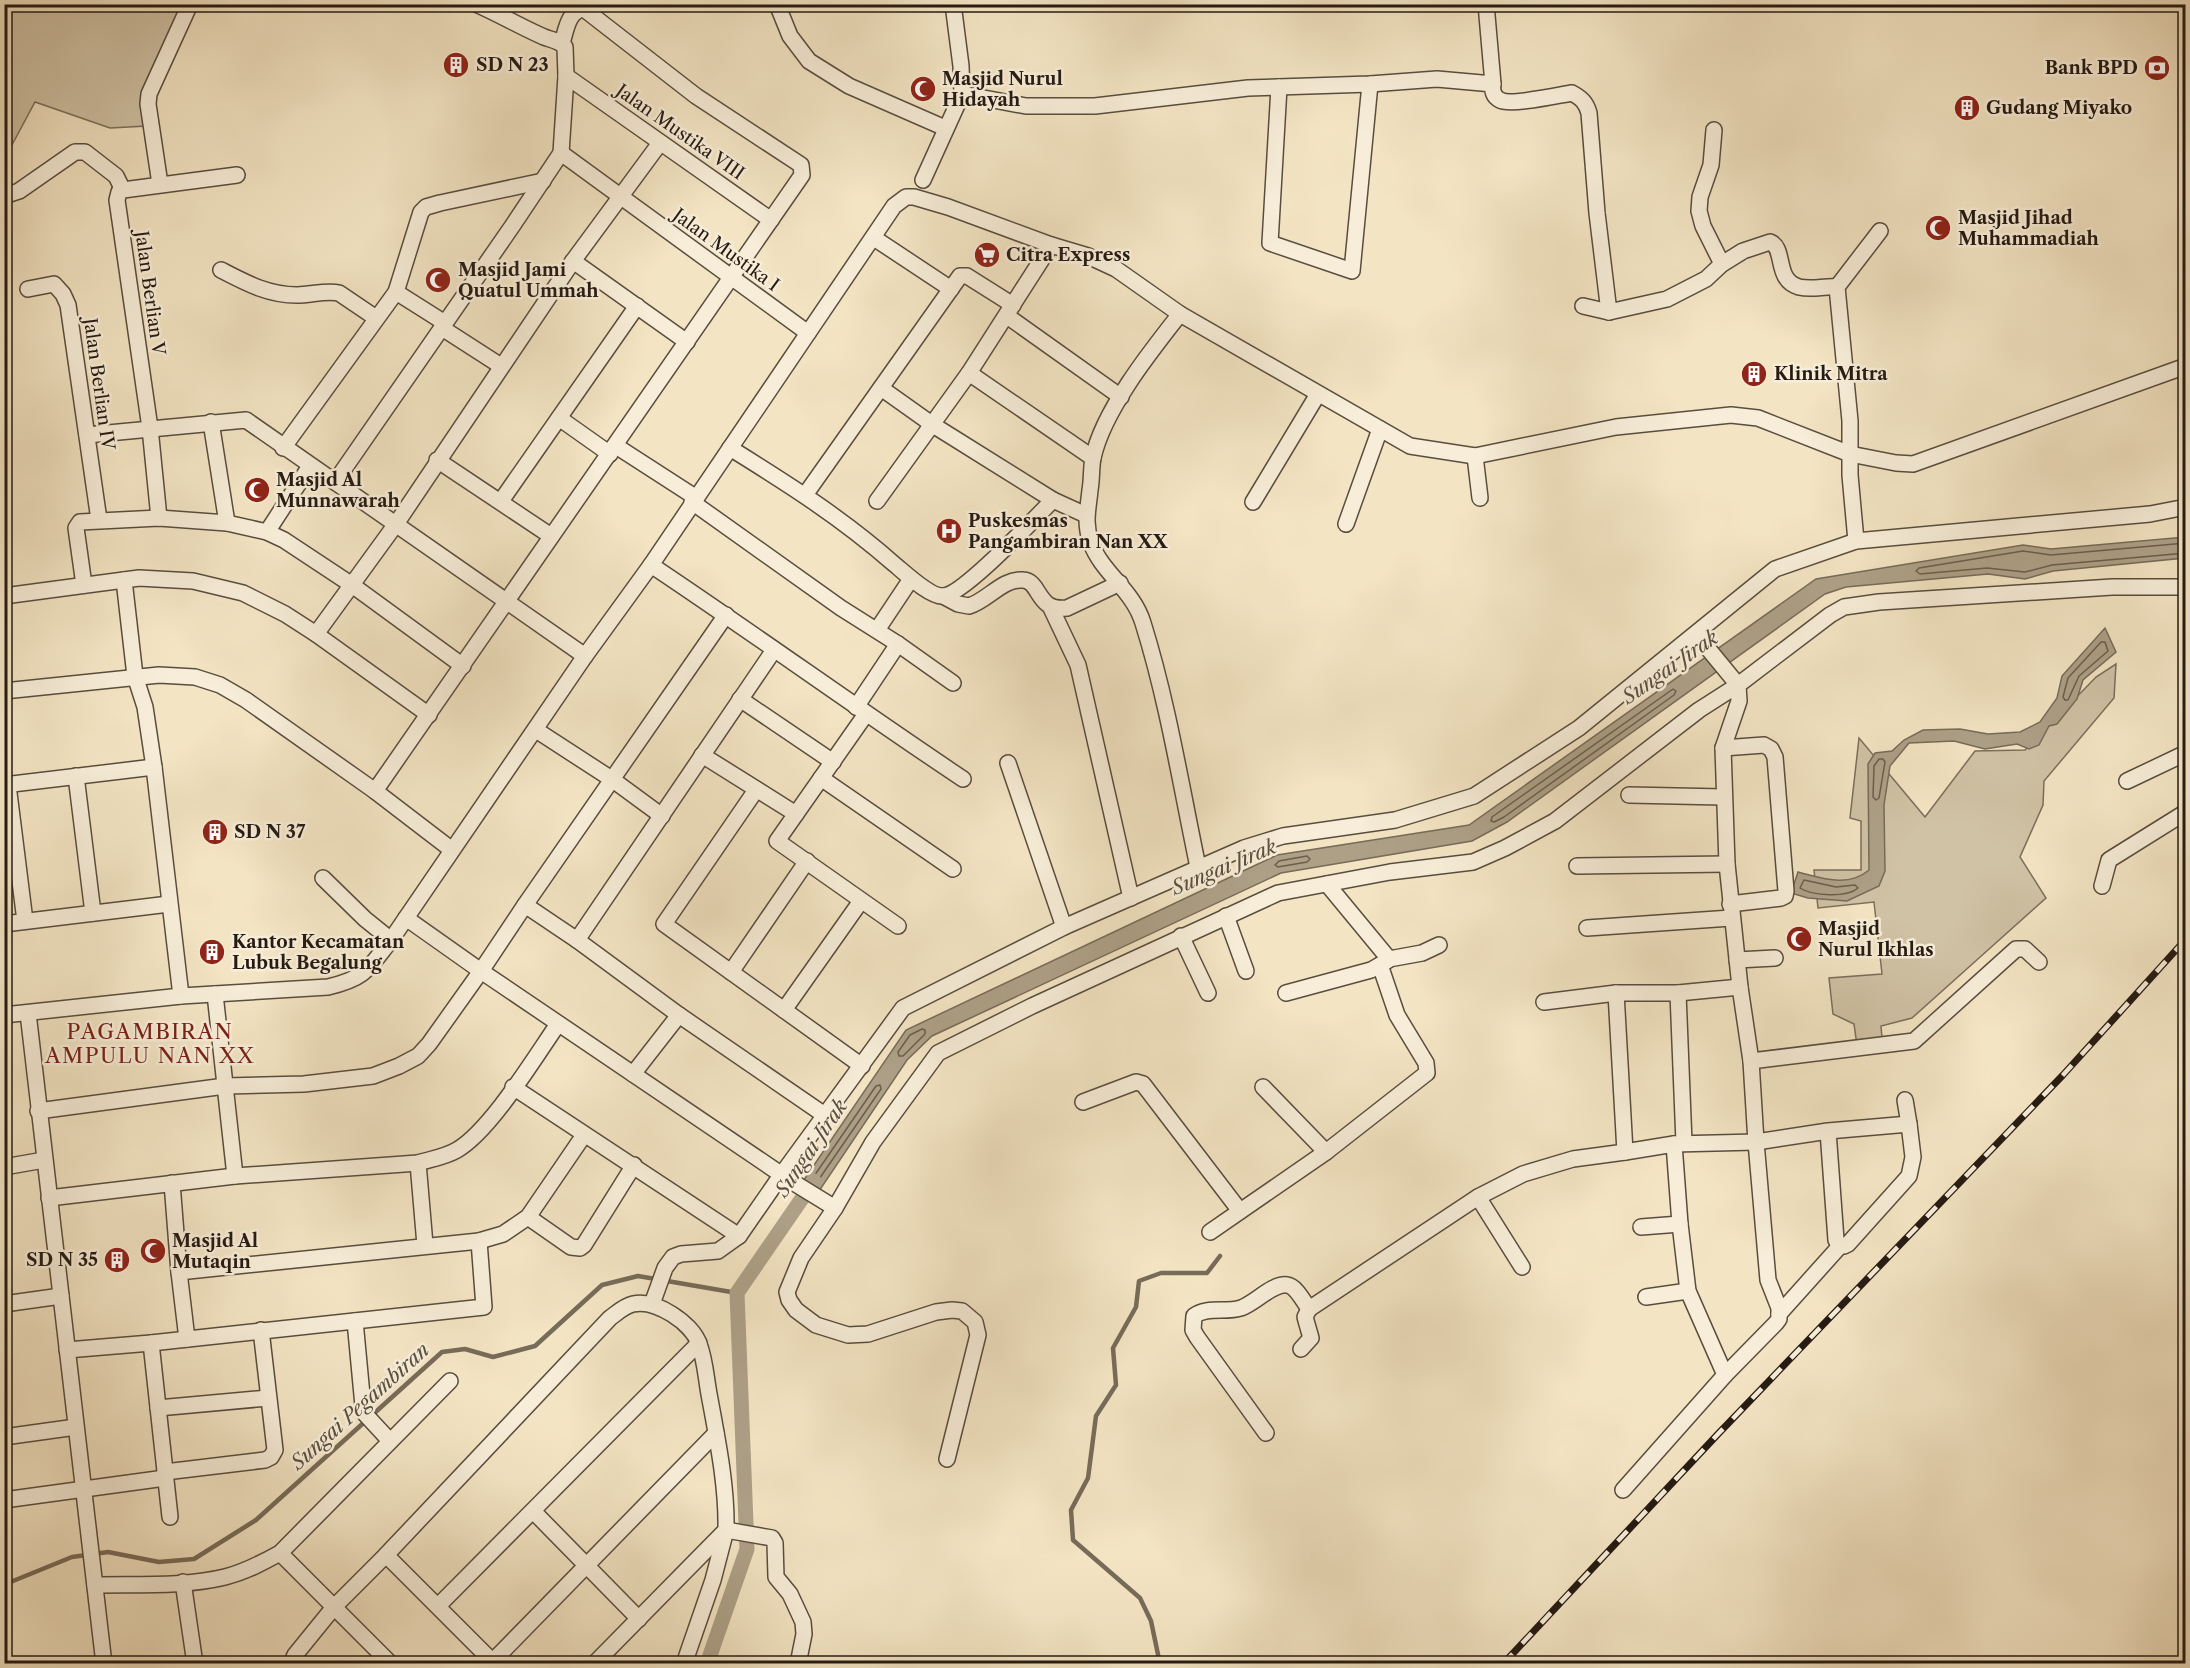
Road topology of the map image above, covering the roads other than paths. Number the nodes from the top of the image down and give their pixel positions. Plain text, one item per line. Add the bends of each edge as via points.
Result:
1 (190, 4) edge
2 (476, 4) edge
3 (777, 4) edge
4 (952, 4) edge
5 (1486, 4) edge
6 (562, 43) junction
7 (566, 76) junction
8 (1370, 84) junction
9 (1493, 84) junction
10 (1279, 87) junction
11 (962, 94) junction
12 (945, 128) junction
13 (1714, 129) dead end
14 (660, 143) junction
15 (561, 153) junction
16 (237, 175) dead end
17 (543, 181) junction
18 (160, 184) junction
19 (919, 188) junction
20 (123, 190) junction
21 (4, 196) edge
22 (621, 198) junction
23 (771, 220) junction
24 (1880, 231) dead end
25 (874, 238) junction
26 (1051, 245) junction
27 (573, 261) junction
28 (1722, 264) junction
29 (221, 270) dead end
30 (731, 279) junction
31 (1837, 287) junction
32 (28, 289) dead end
33 (951, 289) junction
34 (396, 292) junction
35 (637, 306) junction
36 (1583, 306) dead end
37 (1010, 311) junction
38 (1609, 312) junction
39 (1180, 314) junction
40 (376, 318) junction
41 (444, 326) junction
42 (808, 333) junction
43 (687, 342) junction
44 (501, 366) junction
45 (2186, 366) edge
46 (969, 373) junction
47 (881, 388) junction
48 (1318, 394) junction
49 (1121, 397) junction
50 (559, 418) junction
51 (211, 422) junction
52 (933, 424) junction
53 (150, 428) junction
54 (1380, 429) junction
55 (87, 435) junction
56 (730, 447) junction
57 (283, 448) junction
58 (613, 450) junction
59 (1850, 454) junction
60 (1475, 456) junction
61 (1093, 458) junction
62 (437, 460) junction
63 (310, 466) junction
64 (335, 482) junction
65 (805, 495) junction
66 (1480, 498) dead end
67 (693, 499) junction
68 (1053, 500) junction
69 (501, 501) junction
70 (878, 501) dead end
71 (1253, 502) dead end
72 (2186, 507) edge
73 (1086, 515) junction
74 (159, 518) junction
75 (99, 520) junction
76 (228, 523) junction
77 (396, 524) junction
78 (1346, 525) dead end
79 (267, 532) junction
80 (551, 536) junction
81 (1856, 541) junction
82 (651, 564) junction
83 (911, 579) junction
84 (124, 580) junction
85 (1120, 583) junction
86 (84, 585) junction
87 (352, 585) junction
88 (2186, 587) edge
89 (4, 596) edge
90 (943, 596) junction
91 (508, 602) junction
92 (1051, 608) junction
93 (726, 615) junction
94 (877, 630) junction
95 (316, 634) junction
96 (1700, 638) junction
97 (898, 644) junction
98 (774, 650) junction
99 (585, 656) junction
100 (463, 666) junction
101 (135, 676) junction
102 (1734, 681) junction
103 (953, 683) dead end
104 (4, 692) edge
105 (740, 699) junction
106 (861, 711) junction
107 (429, 715) junction
108 (536, 730) junction
109 (1723, 748) junction
110 (2186, 753) edge
111 (702, 755) junction
112 (833, 762) junction
113 (1008, 763) dead end
114 (154, 766) junction
115 (76, 776) junction
116 (821, 778) junction
117 (963, 779) dead end
118 (613, 780) junction
119 (2127, 781) dead end
120 (6, 785) edge
121 (756, 790) junction
122 (375, 791) junction
123 (1629, 795) dead end
124 (1723, 797) junction
125 (2186, 812) edge
126 (796, 814) junction
127 (662, 816) junction
128 (452, 850) junction
129 (807, 861) junction
130 (1727, 864) junction
131 (1577, 866) dead end
132 (1198, 867) junction
133 (953, 869) dead end
134 (323, 878) dead end
135 (1327, 884) junction
136 (2102, 886) dead end
137 (1131, 898) junction
138 (861, 901) junction
139 (169, 904) junction
140 (525, 905) junction
141 (1730, 911) junction
142 (93, 913) junction
143 (1226, 916) junction
144 (406, 918) junction
145 (25, 921) junction
146 (4, 924) edge
147 (897, 926) dead end
148 (1064, 927) junction
149 (1587, 927) dead end
150 (1181, 936) junction
151 (391, 940) junction
152 (577, 940) junction
153 (1439, 945) dead end
154 (1775, 958) dead end
155 (1737, 960) junction
156 (1385, 962) junction
157 (2039, 962) dead end
158 (481, 971) junction
159 (1246, 971) dead end
160 (731, 972) junction
161 (1740, 987) junction
162 (1208, 993) dead end
163 (1286, 993) dead end
164 (1616, 993) junction
165 (1678, 993) junction
166 (215, 994) junction
167 (181, 996) junction
168 (1544, 1002) dead end
169 (784, 1010) junction
170 (28, 1013) junction
171 (4, 1015) edge
172 (679, 1015) junction
173 (558, 1024) junction
174 (1751, 1061) junction
175 (862, 1066) junction
176 (633, 1074) junction
177 (225, 1086) junction
178 (513, 1087) junction
179 (1263, 1087) dead end
180 (1905, 1100) dead end
181 (1083, 1102) dead end
182 (38, 1111) junction
183 (826, 1116) junction
184 (1909, 1124) junction
185 (1828, 1131) junction
186 (584, 1135) junction
187 (1756, 1142) junction
188 (1679, 1143) junction
189 (1326, 1152) junction
190 (1626, 1152) junction
191 (44, 1160) junction
192 (418, 1162) junction
193 (634, 1165) junction
194 (4, 1167) edge
195 (235, 1176) junction
196 (786, 1178) junction
197 (172, 1183) junction
198 (49, 1197) junction
199 (1478, 1197) junction
200 (835, 1208) junction
201 (1240, 1212) junction
202 (528, 1217) junction
203 (1680, 1224) junction
204 (1641, 1227) dead end
205 (1210, 1232) dead end
206 (739, 1236) junction
207 (479, 1241) junction
208 (425, 1245) junction
209 (1840, 1246) junction
210 (1522, 1267) dead end
211 (178, 1272) junction
212 (1688, 1291) junction
213 (61, 1296) junction
214 (1646, 1297) dead end
215 (653, 1299) junction
216 (4, 1304) edge
217 (1309, 1309) junction
218 (1779, 1314) junction
219 (355, 1321) junction
220 (261, 1330) junction
221 (187, 1339) junction
222 (151, 1343) junction
223 (699, 1343) junction
224 (1301, 1349) dead end
225 (67, 1350) junction
226 (1725, 1375) junction
227 (450, 1381) dead end
228 (268, 1398) junction
229 (158, 1408) junction
230 (76, 1427) junction
231 (716, 1433) junction
232 (1266, 1433) dead end
233 (4, 1437) edge
234 (390, 1441) junction
235 (947, 1459) dead end
236 (165, 1475) junction
237 (82, 1489) junction
238 (1623, 1490) dead end
239 (4, 1500) edge
240 (533, 1511) junction
241 (170, 1517) dead end
242 (731, 1531) junction
243 (280, 1553) junction
244 (386, 1555) junction
245 (585, 1566) junction
246 (95, 1582) junction
247 (183, 1582) junction
248 (438, 1606) junction
249 (334, 1607) junction
250 (639, 1619) junction
251 (494, 1662) edge
252 (104, 1664) edge
253 (195, 1664) edge
254 (291, 1664) edge
255 (391, 1664) edge
256 (594, 1664) edge
257 (684, 1664) edge
258 (798, 1664) edge

1 - 18 street via 149,94
2 - 6 street
3 - 12 street via 790,36 809,61 849,86
4 - 11 street
5 - 9 street
6 - 7 street via 567,52
6 - 23 street via 571,16 584,9 696,96 801,165 801,178
7 - 14 street, Jalan Mustika VIII
7 - 15 street
8 - 9 street via 1437,79
8 - 10 street
8 - 10 street via 1352,271 1270,243
9 - 38 street via 1492,92 1505,102 1572,93 1587,106
10 - 11 street via 1095,106 1026,106
11 - 12 street
12 - 19 street
13 - 28 street via 1711,165 1699,211
14 - 22 street
14 - 23 street, Jalan Mustika VIII
15 - 17 street
15 - 22 street, Jalan Mustika I
16 - 18 street
17 - 34 street via 426,207 421,212
17 - 41 street
18 - 20 street
19 - 25 street via 894,206
19 - 26 street via 948,207
20 - 21 street via 116,176 81,151 19,192
20 - 53 street, Jalan Berlian V via 117,200
22 - 27 street
22 - 30 street, Jalan Mustika I
23 - 30 street
24 - 31 street
25 - 33 street
25 - 42 street
26 - 37 street
26 - 39 street via 1116,269
27 - 35 street
27 - 44 street
28 - 31 street via 1743,251 1772,242 1778,249 1783,274 1796,286
28 - 38 street via 1706,279 1667,299
29 - 40 street via 270,292 339,293
30 - 42 street, Jalan Mustika I
30 - 43 street
31 - 59 street
32 - 55 street, Jalan Berlian IV via 54,284 68,305
33 - 37 street via 962,274
33 - 47 street
34 - 40 street
34 - 41 street
35 - 43 street
35 - 50 street
36 - 38 street
37 - 46 street
37 - 49 street
39 - 48 street
39 - 49 street
40 - 57 street
41 - 44 street
41 - 64 street
42 - 56 street
43 - 58 street
44 - 62 street
45 - 59 street via 1913,464
46 - 52 street
46 - 61 street
47 - 52 street
47 - 65 street
48 - 54 street
48 - 71 street
49 - 61 street
50 - 58 street
50 - 69 street
51 - 53 street
51 - 57 street via 246,420
51 - 76 street
52 - 68 street
52 - 70 street
53 - 55 street
53 - 74 street, Jalan Berlian V
54 - 60 street via 1410,446
54 - 78 street
55 - 75 street, Jalan Berlian IV
56 - 65 street
56 - 67 street
57 - 63 street
58 - 67 street
58 - 80 street
59 - 60 street via 1758,418 1731,415 1616,427
59 - 81 street
60 - 66 street
61 - 73 street
62 - 69 street
62 - 77 street
63 - 64 street
63 - 79 street
64 - 77 street
65 - 83 street via 858,532
67 - 82 street
67 - 94 street
68 - 73 street
68 - 90 street via 969,580
69 - 80 street
72 - 81 street via 2150,514
73 - 85 street via 1092,545
74 - 75 street
74 - 76 street
75 - 86 street via 80,522 76,528
76 - 79 street
77 - 87 street
77 - 91 street
79 - 87 street
80 - 91 street
81 - 96 street via 1775,569
82 - 93 street
82 - 99 street
83 - 90 street
83 - 94 street
84 - 86 street
84 - 95 street via 159,577 217,585 264,603
84 - 101 street
85 - 92 street via 1067,608
85 - 132 street via 1143,620
86 - 89 street
87 - 95 street
87 - 100 street
88 - 102 street via 2101,588 1859,604 1830,615
90 - 92 street via 969,606 1011,581 1022,580 1031,584
91 - 99 street
91 - 100 street
92 - 137 street via 1081,676
93 - 98 street
93 - 118 street
94 - 97 street
95 - 107 street
96 - 102 street
96 - 132 street via 1579,728 1474,796 1395,820 1282,836
97 - 103 street
97 - 106 street
98 - 105 street
98 - 106 street
99 - 108 street
100 - 107 street
101 - 104 street
101 - 114 street via 145,707
101 - 122 street via 195,677 220,685
102 - 109 street via 1739,701
102 - 135 street via 1555,821 1505,848 1473,862
105 - 111 street
105 - 112 street
106 - 112 street
106 - 117 street
107 - 122 street
108 - 118 street
108 - 128 street
109 - 124 street
109 - 141 street via 1764,745 1775,757 1786,891 1781,898
110 - 119 street
111 - 121 street
111 - 127 street
112 - 116 street
113 - 148 street
114 - 115 street
114 - 139 street
115 - 120 street
115 - 142 street
116 - 126 street
116 - 133 street
118 - 127 street
118 - 140 street
120 - 145 street
121 - 126 street
121 - 160 street via 664,924
122 - 128 street
123 - 124 street
124 - 130 street
125 - 136 street via 2109,860
126 - 129 street via 777,841
127 - 152 street
128 - 144 street
129 - 138 street
129 - 160 street
130 - 131 street
130 - 141 street
132 - 137 street
134 - 151 street
135 - 143 street via 1278,892
135 - 156 street
137 - 148 street
138 - 147 street
138 - 169 street
139 - 142 street
139 - 167 street
140 - 152 street
140 - 158 street
141 - 149 street
141 - 155 street
142 - 145 street
143 - 150 street
143 - 159 street
144 - 151 street
144 - 158 street
145 - 146 street
148 - 175 street via 903,1008
150 - 162 street
150 - 200 street via 938,1053 873,1142
151 - 166 street via 363,974 348,982 328,987
152 - 172 street
153 - 156 street
154 - 155 street
155 - 161 street
156 - 163 street via 1371,970
156 - 189 street via 1397,1015 1426,1063 1426,1073
157 - 174 street via 2025,949 2016,949 1914,1041
158 - 173 street
158 - 177 street via 429,1044 418,1056 399,1066 373,1077
160 - 169 street
161 - 165 street
161 - 174 street
164 - 165 street
164 - 168 street
164 - 190 street
165 - 188 street
166 - 167 street
166 - 177 street
167 - 170 street
169 - 175 street
170 - 171 street
170 - 182 street
172 - 176 street
172 - 183 street
173 - 176 street
173 - 178 street
174 - 187 street
175 - 183 street
176 - 196 street
177 - 182 street
177 - 195 street
178 - 186 street
178 - 192 street via 471,1140 446,1155
179 - 189 street
180 - 184 street
181 - 201 street via 1136,1082 1143,1084
182 - 191 street
183 - 196 street
184 - 185 street
184 - 209 street via 1909,1176 1848,1244
185 - 187 street
185 - 209 street via 1836,1240
186 - 193 street
186 - 202 street
187 - 188 street
187 - 218 street via 1768,1280
188 - 190 street
188 - 203 street
189 - 201 street
190 - 199 street via 1573,1159 1523,1174
191 - 194 street
191 - 198 street
192 - 195 street
192 - 208 street
193 - 202 street via 580,1248 571,1247
193 - 206 street
195 - 197 street
196 - 200 street
196 - 206 street
197 - 198 street
197 - 211 street
198 - 213 street
199 - 210 street
199 - 217 street
200 - 235 street via 791,1277 787,1292 796,1310 816,1324 848,1335 868,1334 952,1310 962,1311 977,1326
201 - 205 street
202 - 207 street via 503,1234
203 - 204 street
203 - 212 street
206 - 215 street via 718,1251 673,1257
207 - 208 street
207 - 219 street via 484,1307
208 - 211 street
209 - 218 street
211 - 221 street
212 - 214 street
212 - 226 street
213 - 216 street
213 - 225 street
215 - 223 street via 682,1321
215 - 244 street via 621,1309 610,1318
217 - 224 street via 1305,1317 1311,1338
217 - 232 street via 1286,1285 1271,1289 1237,1309 1204,1311 1194,1316 1197,1337
218 - 226 street via 1776,1323
219 - 220 street
219 - 234 street via 365,1414
220 - 221 street
220 - 228 street
221 - 222 street
222 - 225 street
222 - 229 street
223 - 231 street
223 - 240 street
225 - 230 street
226 - 238 street
227 - 234 street
228 - 229 street
228 - 236 street via 275,1450 271,1457
229 - 236 street
230 - 233 street
230 - 237 street
231 - 242 street
231 - 245 street
234 - 243 street
236 - 237 street
236 - 241 street
237 - 239 street
237 - 246 street
240 - 245 street
240 - 248 street
242 - 250 street
242 - 257 street
242 - 258 street via 772,1538 776,1577 790,1594 803,1622
243 - 247 street via 224,1577
243 - 249 street
244 - 248 street
244 - 249 street
245 - 250 street
245 - 251 street
246 - 247 street
246 - 252 street
247 - 253 street
248 - 251 street
249 - 254 street
249 - 255 street
250 - 256 street

